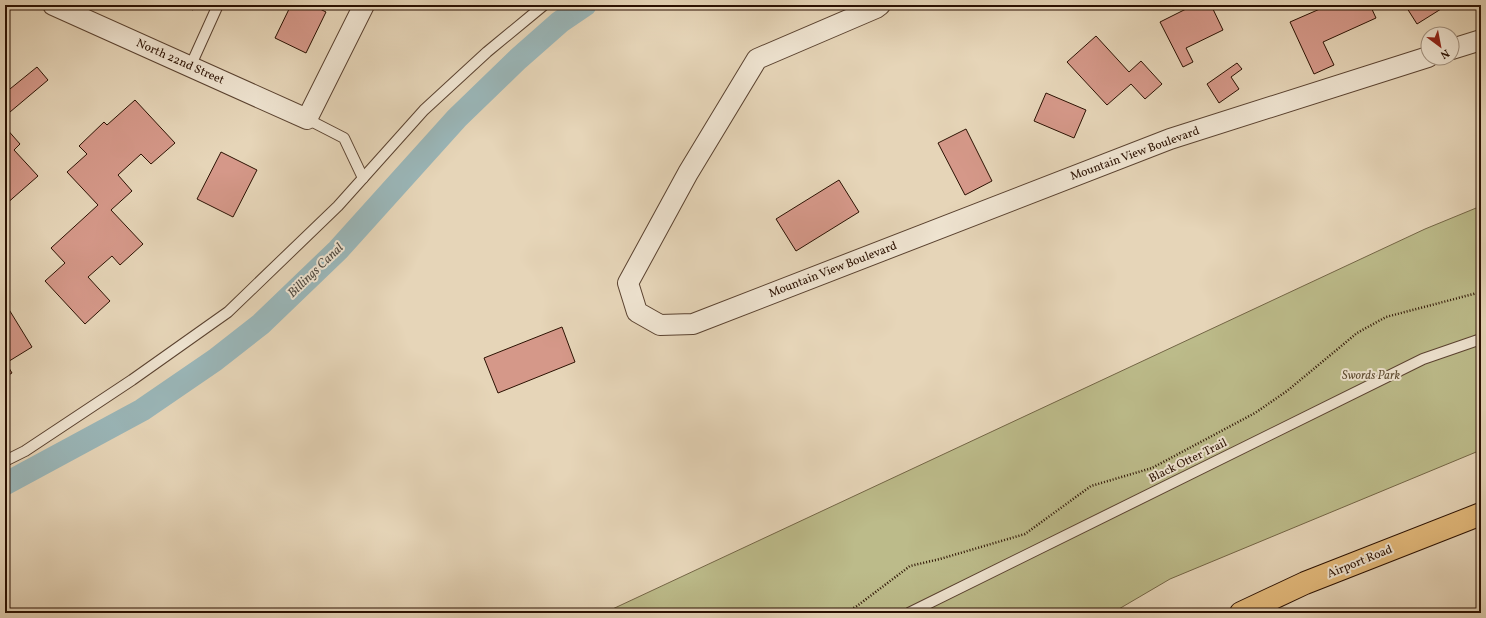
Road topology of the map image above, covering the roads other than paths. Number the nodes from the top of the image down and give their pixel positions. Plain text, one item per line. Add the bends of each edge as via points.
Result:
1 (53, 5) edge
2 (218, 5) edge
3 (364, 5) edge
4 (544, 5) edge
5 (880, 5) edge
6 (1481, 40) edge
7 (1460, 47) edge
8 (1420, 60) edge
9 (190, 67) junction
10 (307, 119) junction
11 (363, 178) junction
12 (1481, 339) edge
13 (5, 461) edge
14 (1481, 514) edge
15 (909, 613) edge
16 (1241, 613) edge

1 - 9 street, North 22nd Street
2 - 9 lane
3 - 10 street
4 - 11 lane via 424,110
5 - 8 street, Mountain View Boulevard via 757,59 688,173 628,283 637,312 660,325 693,324 1170,139
6 - 7 street
9 - 10 street, North 22nd Street
10 - 11 lane via 344,138
11 - 13 lane via 338,206 228,312 132,380 25,451
12 - 15 lane, Black Otter Trail via 1423,359
14 - 16 highway, Airport Road via 1305,583

